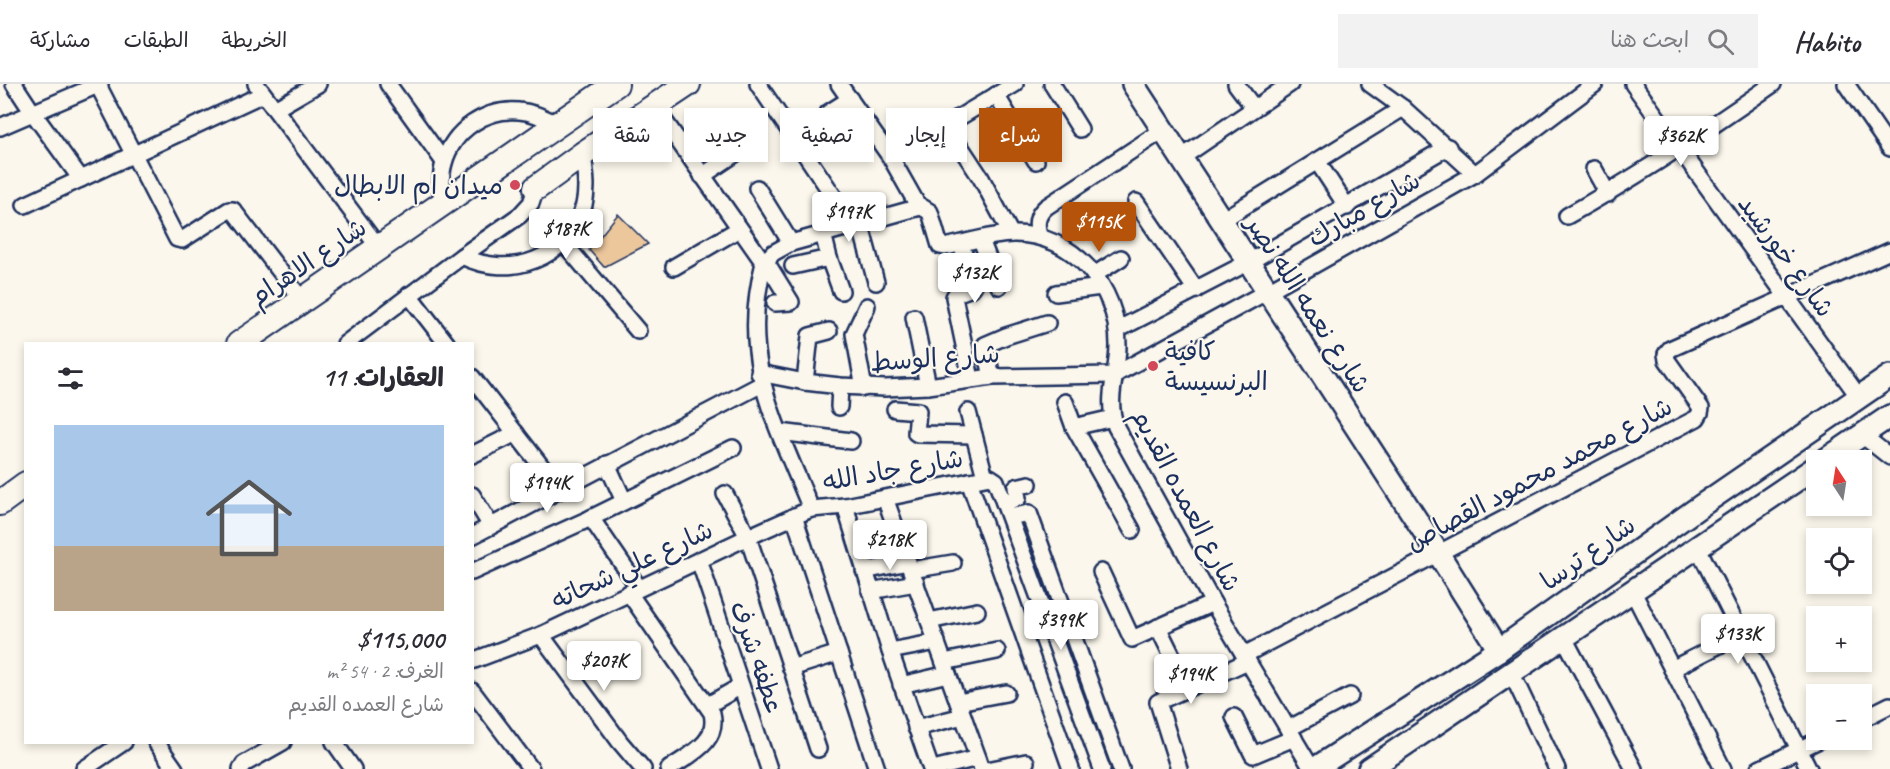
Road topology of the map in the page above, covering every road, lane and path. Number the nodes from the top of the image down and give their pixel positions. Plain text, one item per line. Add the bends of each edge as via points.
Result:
1 (14, 84) edge
2 (318, 84) edge
3 (388, 84) edge
4 (616, 84) edge
5 (687, 84) edge
6 (758, 84) edge
7 (839, 84) edge
8 (1015, 84) edge
9 (1052, 84) edge
10 (1236, 84) edge
11 (1290, 84) edge
12 (1595, 84) edge
13 (1633, 84) edge
14 (1773, 84) edge
15 (1846, 84) edge
16 (99, 85) edge
17 (1136, 85) edge
18 (1377, 86) edge
19 (260, 89) edge
20 (590, 91) edge
21 (996, 95) junction
22 (850, 99) junction
23 (654, 106) junction
24 (836, 108) edge
25 (1004, 108) edge
26 (1254, 108) junction
27 (1403, 108) junction
28 (275, 109) junction
29 (967, 112) edge
30 (33, 113) junction
31 (559, 125) junction
32 (0, 127) edge
33 (1080, 129) dead end
34 (1163, 130) junction
35 (1448, 147) junction
36 (1890, 148) edge
37 (1680, 149) junction
38 (886, 151) edge
39 (583, 154) junction
40 (134, 155) junction
41 (967, 157) edge
42 (1181, 158) junction
43 (1317, 161) junction
44 (444, 162) junction
45 (724, 162) edge
46 (893, 162) edge
47 (1594, 169) dead end
48 (1475, 174) junction
49 (702, 177) junction
50 (81, 179) junction
51 (536, 188) joint
52 (757, 188) dead end
53 (1608, 194) junction
54 (1136, 202) dead end
55 (26, 205) dead end
56 (442, 205) junction
57 (920, 207) junction
58 (1347, 207) junction
59 (1567, 216) dead end
60 (1222, 220) junction
61 (856, 224) junction
62 (738, 229) junction
63 (823, 233) junction
64 (1011, 234) junction
65 (1039, 236) junction
66 (981, 240) junction
67 (563, 242) junction
68 (791, 243) junction
69 (961, 244) junction
70 (379, 248) junction
71 (1890, 251) edge
72 (462, 256) junction
73 (829, 258) junction
74 (1121, 258) dead end
75 (765, 262) junction
76 (1249, 262) junction
77 (793, 266) dead end
78 (674, 267) dead end
79 (1098, 281) junction
80 (876, 282) dead end
81 (999, 286) dead end
82 (1196, 290) junction
83 (841, 291) dead end
84 (1268, 291) junction
85 (1056, 293) dead end
86 (410, 295) junction
87 (1786, 297) junction
88 (302, 300) junction
89 (775, 303) dead end
90 (867, 306) dead end
91 (914, 317) dead end
92 (1047, 323) dead end
93 (1117, 330) junction
94 (638, 331) dead end
95 (829, 331) dead end
96 (242, 342) edge
97 (348, 342) edge
98 (445, 342) edge
99 (1114, 375) junction
100 (1890, 376) edge
101 (992, 377) junction
102 (761, 378) junction
103 (971, 379) junction
104 (474, 380) edge
105 (805, 382) junction
106 (840, 386) junction
107 (928, 386) junction
108 (864, 388) junction
109 (1859, 398) junction
110 (1065, 402) dead end
111 (839, 407) dead end
112 (895, 409) dead end
113 (969, 412) dead end
114 (1890, 416) edge
115 (1113, 418) junction
116 (1074, 427) junction
117 (780, 432) junction
118 (516, 434) junction
119 (974, 435) junction
120 (1862, 435) junction
121 (851, 441) dead end
122 (733, 448) dead end
123 (1840, 450) edge
124 (1778, 453) junction
125 (474, 454) edge
126 (1890, 458) edge
127 (607, 464) junction
128 (1806, 470) edge
129 (1806, 473) edge
130 (985, 477) junction
131 (969, 480) junction
132 (1029, 484) dead end
133 (24, 485) edge
134 (559, 489) junction
135 (725, 494) dead end
136 (474, 498) edge
137 (885, 498) junction
138 (624, 501) junction
139 (1004, 502) junction
140 (0, 503) edge
141 (1702, 505) junction
142 (845, 506) junction
143 (811, 509) junction
144 (794, 516) junction
145 (1742, 516) junction
146 (1010, 517) junction
147 (591, 518) junction
148 (491, 526) junction
149 (1132, 530) dead end
150 (474, 535) edge
151 (748, 537) junction
152 (1697, 546) junction
153 (1438, 553) junction
154 (699, 560) junction
155 (953, 563) dead end
156 (474, 571) edge
157 (864, 571) junction
158 (912, 572) junction
159 (1101, 572) dead end
160 (634, 590) junction
161 (1632, 590) junction
162 (870, 591) junction
163 (1213, 603) junction
164 (977, 611) dead end
165 (929, 621) junction
166 (1158, 627) junction
167 (1741, 634) junction
168 (541, 635) junction
169 (1563, 636) junction
170 (937, 642) junction
171 (1499, 650) junction
172 (890, 651) junction
173 (997, 651) dead end
174 (839, 653) junction
175 (1246, 658) junction
176 (474, 660) edge
177 (791, 668) junction
178 (946, 668) junction
179 (1672, 669) junction
180 (1511, 672) junction
181 (902, 685) junction
182 (741, 686) junction
183 (1188, 688) junction
184 (1006, 693) dead end
185 (474, 694) edge
186 (1350, 696) dead end
187 (708, 705) junction
188 (1890, 705) edge
189 (961, 709) junction
190 (1872, 714) edge
191 (1234, 717) dead end
192 (916, 728) junction
193 (1291, 734) junction
194 (122, 744) edge
195 (157, 744) edge
196 (279, 744) edge
197 (335, 744) edge
198 (1806, 746) edge
199 (818, 748) dead end
200 (1799, 749) junction
201 (1026, 762) dead end
202 (980, 763) edge
203 (93, 767) edge
204 (175, 769) edge
205 (241, 769) edge
206 (352, 769) edge
207 (531, 769) edge
208 (643, 769) edge
209 (669, 769) edge
210 (769, 769) edge
211 (877, 769) edge
212 (932, 769) edge
213 (992, 769) edge
214 (1071, 769) edge
215 (1102, 769) edge
216 (1122, 769) edge
217 (1179, 769) edge
218 (1313, 769) edge
219 (1369, 769) edge
220 (1557, 769) edge
221 (1634, 769) edge
222 (1723, 769) edge
223 (1759, 769) edge
224 (1809, 769) edge

1 - 30 street
2 - 28 street
3 - 44 street
4 - 20 main road, شارع الاهرام
5 - 23 main road
6 - 61 street
7 - 22 street, شارع العمده القديم
8 - 21 street
9 - 33 street
10 - 26 street
11 - 26 street
12 - 48 street, شارع مبارك
13 - 37 street, شارع خورشيد
14 - 37 street
15 - 36 street
16 - 30 street
16 - 40 street
17 - 34 main road, شارع نعمه الله نصر
18 - 27 street
19 - 28 street
19 - 40 street
20 - 31 main road, شارع الاهرام
21 - 25 street
21 - 29 street
22 - 24 street
22 - 38 street, شارع العمده القديم
23 - 39 main road
23 - 49 street
26 - 42 street
27 - 35 street
27 - 43 street
28 - 70 street
30 - 32 street
30 - 50 street
31 - 44 street via 520,111 488,115 460,134
31 - 56 main road, شارع الاهرام
34 - 42 main road, شارع نعمه الله نصر
34 - 65 street via 1046,207 1038,217
35 - 48 street
35 - 58 street
37 - 53 street
37 - 87 street, شارع خورشيد
39 - 51 main road
39 - 67 street via 584,204
40 - 50 street
40 - 88 street via 177,239 182,240 233,210
41 - 64 street
42 - 60 main road, شارع نعمه الله نصر
43 - 58 street
43 - 60 street
44 - 56 street
45 - 49 street
46 - 57 street, شارع العمده القديم
47 - 53 street
48 - 84 street, شارع مبارك
49 - 62 street
50 - 55 street
51 - 72 street via 526,209
52 - 68 street
53 - 59 street
54 - 82 street
56 - 70 main road, شارع الاهرام
57 - 61 street
57 - 69 street, شارع العمده القديم via 930,212 940,246
58 - 76 street
60 - 76 main road, شارع نعمه الله نصر
61 - 63 street
61 - 80 street
62 - 75 street
62 - 78 street
63 - 68 street
63 - 73 street
64 - 65 street, شارع العمده القديم
64 - 66 street, شارع العمده القديم
65 - 79 street, شارع العمده القديم via 1070,251
66 - 69 street, شارع العمده القديم
66 - 81 street
67 - 72 street via 536,260 520,265 487,265
67 - 94 street
68 - 75 street via 773,252
69 - 103 street via 974,285 954,297
70 - 88 main road, شارع الاهرام
71 - 87 street, شارع محمد محمود القصاص
72 - 86 street
73 - 77 street
73 - 83 street
74 - 79 street
75 - 89 street via 791,302
75 - 102 street via 755,310
76 - 82 street
76 - 84 main road, شارع نعمه الله نصر
79 - 85 street
79 - 93 street, شارع العمده القديم via 1112,308
82 - 93 street
84 - 99 street, شارع مبارك
84 - 153 main road, شارع نعمه الله نصر
86 - 97 street
86 - 98 street
87 - 109 street, شارع خورشيد
87 - 153 street, شارع محمد محمود القصاص via 1667,351 1667,360 1700,405 1697,418
88 - 96 main road, شارع الاهرام
90 - 108 street via 854,333
91 - 107 street
92 - 101 street via 985,345
93 - 99 street, شارع العمده القديم
95 - 105 street via 810,336
99 - 101 street, شارع الوسط
99 - 115 street, شارع العمده القديم via 1110,401
100 - 109 main road, شارع ترسا
101 - 103 street, شارع الوسط
102 - 105 street, شارع الوسط
102 - 117 street
102 - 127 street
103 - 107 street, شارع الوسط
104 - 118 street
105 - 106 street, شارع الوسط
106 - 108 street, شارع الوسط
106 - 111 street
107 - 108 street, شارع الوسط
109 - 124 main road, شارع ترسا
110 - 116 street
112 - 119 street via 918,411 918,434
113 - 119 street
114 - 120 main road
115 - 116 street
115 - 163 street, شارع العمده القديم
116 - 149 street
117 - 121 street
117 - 143 street
118 - 125 street
118 - 134 street
119 - 130 street
120 - 123 main road
120 - 126 street
122 - 138 street
124 - 128 main road via 1771,469 1776,476
124 - 141 main road, شارع ترسا
127 - 134 street
127 - 138 street
129 - 145 main road
130 - 131 street, شارع جاد الله
130 - 139 street via 995,479
131 - 137 street, شارع جاد الله
131 - 214 street
132 - 139 street via 1016,487 1018,498
133 - 140 main road
134 - 148 street
135 - 151 street
136 - 148 street
137 - 142 street, شارع جاد الله
137 - 158 street
138 - 147 street
139 - 146 street
141 - 145 main road via 1734,502 1741,508
141 - 171 main road, شارع ترسا
142 - 143 street, شارع جاد الله
142 - 157 street
143 - 144 street, شارع علي شحاته
144 - 151 street, شارع علي شحاته
144 - 174 street
145 - 152 main road
146 - 215 street
146 - 216 street via 1029,513
147 - 156 street
147 - 160 street
148 - 150 street
151 - 154 street, شارع علي شحاته
151 - 177 street
152 - 161 main road
152 - 167 street
153 - 171 main road, شارع نعمه الله نصر
153 - 175 street, شارع محمد محمود القصاص
154 - 160 street, شارع علي شحاته
154 - 182 street, عطفه شرف
155 - 158 street
157 - 158 street
157 - 162 street
158 - 162 street
158 - 165 street
159 - 166 street via 1131,638
160 - 168 street, شارع علي شحاته
160 - 187 street
161 - 169 main road
161 - 179 street
162 - 172 street
163 - 166 street
163 - 175 street, شارع العمده القديم
164 - 165 street
165 - 170 street
166 - 183 street
167 - 179 street
167 - 200 street
168 - 176 street, شارع علي شحاته
168 - 208 street
169 - 180 main road
169 - 221 street
170 - 172 street
170 - 178 street
171 - 218 main road, شارع ترسا
172 - 181 street
173 - 178 street
174 - 177 street
174 - 211 street
175 - 183 street, شارع محمد محمود القصاص
175 - 193 street, شارع العمده القديم
177 - 199 street
178 - 181 street
178 - 189 street
179 - 222 street
180 - 219 main road
180 - 220 street
181 - 192 street
182 - 187 street
182 - 210 street, عطفه شرف
183 - 217 street, شارع محمد محمود القصاص via 1158,703
184 - 189 street
185 - 207 street
186 - 193 street
187 - 209 street via 714,721 710,737
188 - 190 street
189 - 192 street
189 - 202 street
191 - 193 street via 1253,755
192 - 212 street
193 - 218 street, شارع العمده القديم
194 - 203 street
195 - 204 street
196 - 205 street
197 - 206 street
198 - 200 street
200 - 223 street
200 - 224 street
201 - 213 street
202 - 212 street

